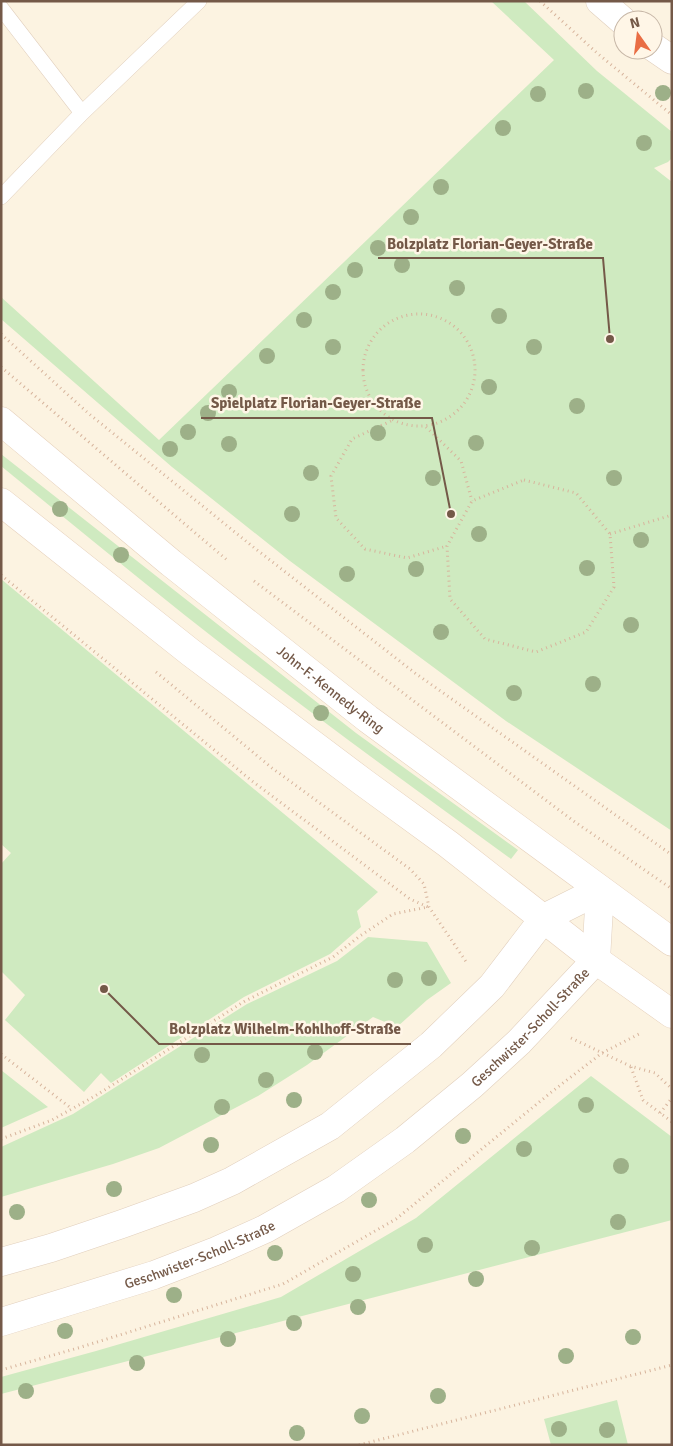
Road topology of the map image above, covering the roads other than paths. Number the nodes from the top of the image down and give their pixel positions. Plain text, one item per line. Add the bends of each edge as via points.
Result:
1 (199, 1) edge
2 (600, 1) edge
3 (1, 8) edge
4 (613, 12) edge
5 (82, 112) junction
6 (1, 198) edge
7 (1, 421) edge
8 (1, 502) edge
9 (600, 890) junction
10 (544, 918) junction
11 (672, 942) edge
12 (596, 960) junction
13 (672, 1014) edge
14 (1, 1262) edge
15 (1, 1322) edge

1 - 5 lane
2 - 4 main road
3 - 5 lane
5 - 6 lane
7 - 9 main road, John-F.-Kennedy-Ring via 171,563 368,719
8 - 10 main road via 190,652
9 - 10 main road
9 - 11 main road, John-F.-Kennedy-Ring
9 - 12 main road, Geschwister-Scholl-Straße
10 - 12 main road
10 - 14 main road via 492,986 438,1038 330,1126 232,1182 194,1198
12 - 13 main road
12 - 15 main road, Geschwister-Scholl-Straße via 519,1042 472,1085 405,1140 336,1189 265,1229 154,1276

